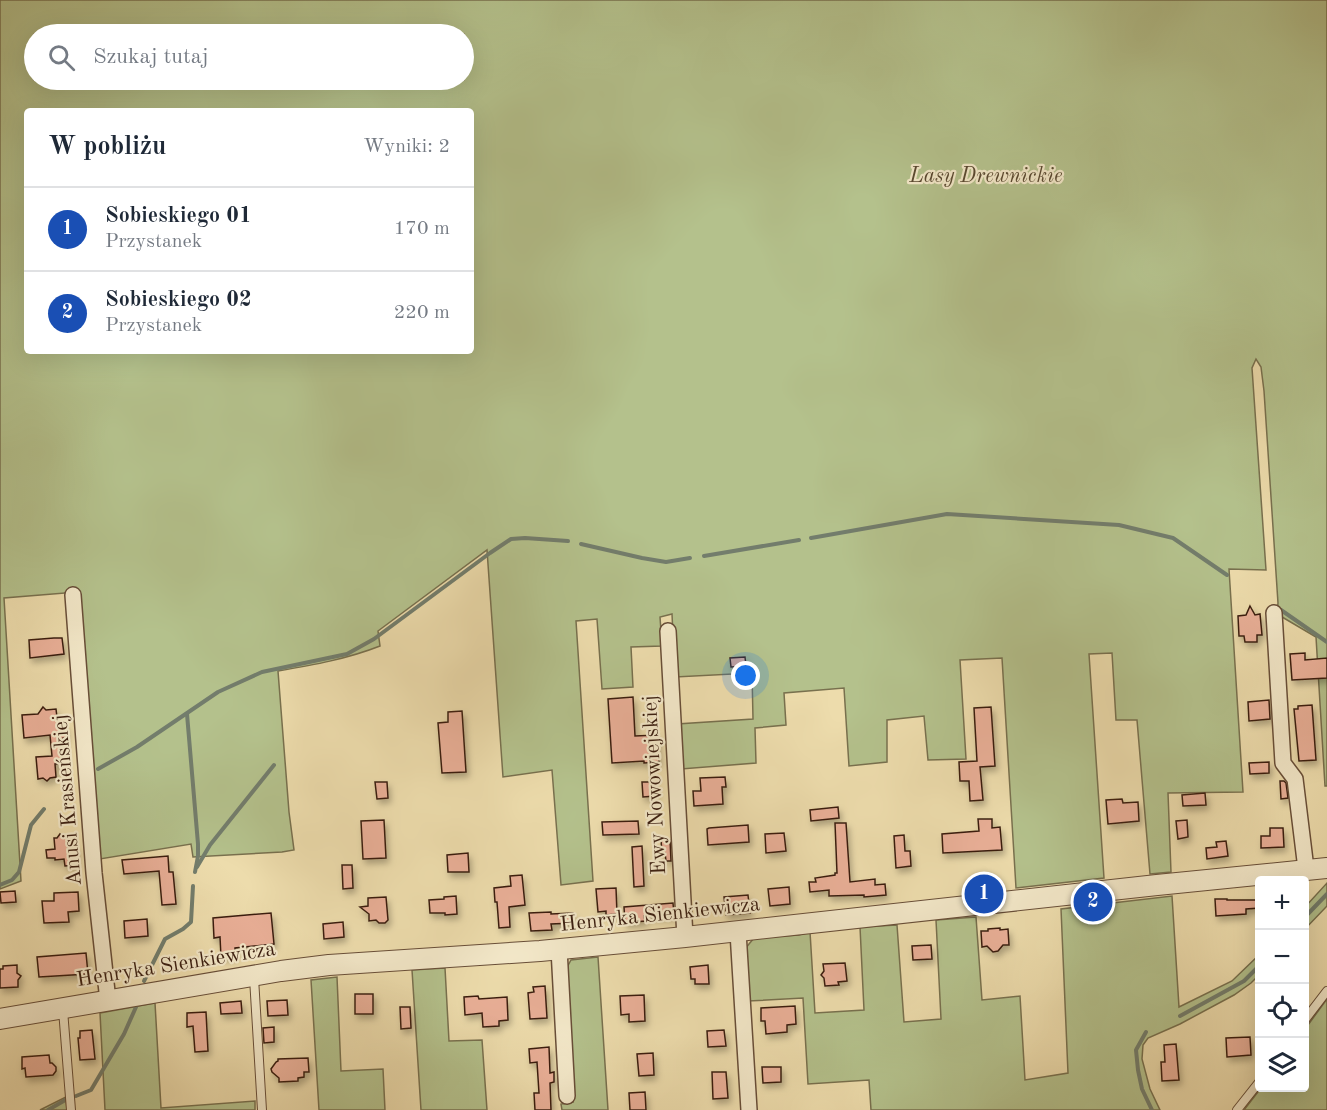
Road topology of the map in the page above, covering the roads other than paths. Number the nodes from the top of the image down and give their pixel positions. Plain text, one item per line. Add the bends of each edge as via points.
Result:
1 (73, 595) dead end
2 (1274, 614) dead end
3 (668, 631) dead end
4 (1327, 868) edge
5 (1306, 869) junction
6 (738, 932) junction
7 (685, 937) junction
8 (559, 949) junction
9 (254, 976) junction
10 (1327, 991) edge
11 (108, 1001) junction
12 (63, 1008) junction
13 (1309, 1016) edge
14 (0, 1019) edge
15 (1255, 1087) edge
16 (567, 1096) dead end
17 (71, 1110) edge
18 (261, 1110) edge
19 (749, 1110) edge
20 (1237, 1110) edge

1 - 11 street, Anusi Krasieńskiej
2 - 5 street via 1282,763 1295,778
3 - 7 street, Ewy Nowowiejskiej
4 - 5 street, Henryka Sienkiewicza
5 - 6 street, Henryka Sienkiewicza
6 - 7 street, Henryka Sienkiewicza
6 - 19 street
7 - 8 street, Henryka Sienkiewicza
8 - 9 street, Henryka Sienkiewicza via 329,965
8 - 16 street
9 - 11 street, Henryka Sienkiewicza
9 - 18 lane
10 - 13 lane
11 - 12 street, Henryka Sienkiewicza
12 - 14 street, Henryka Sienkiewicza
12 - 17 lane
15 - 20 lane

